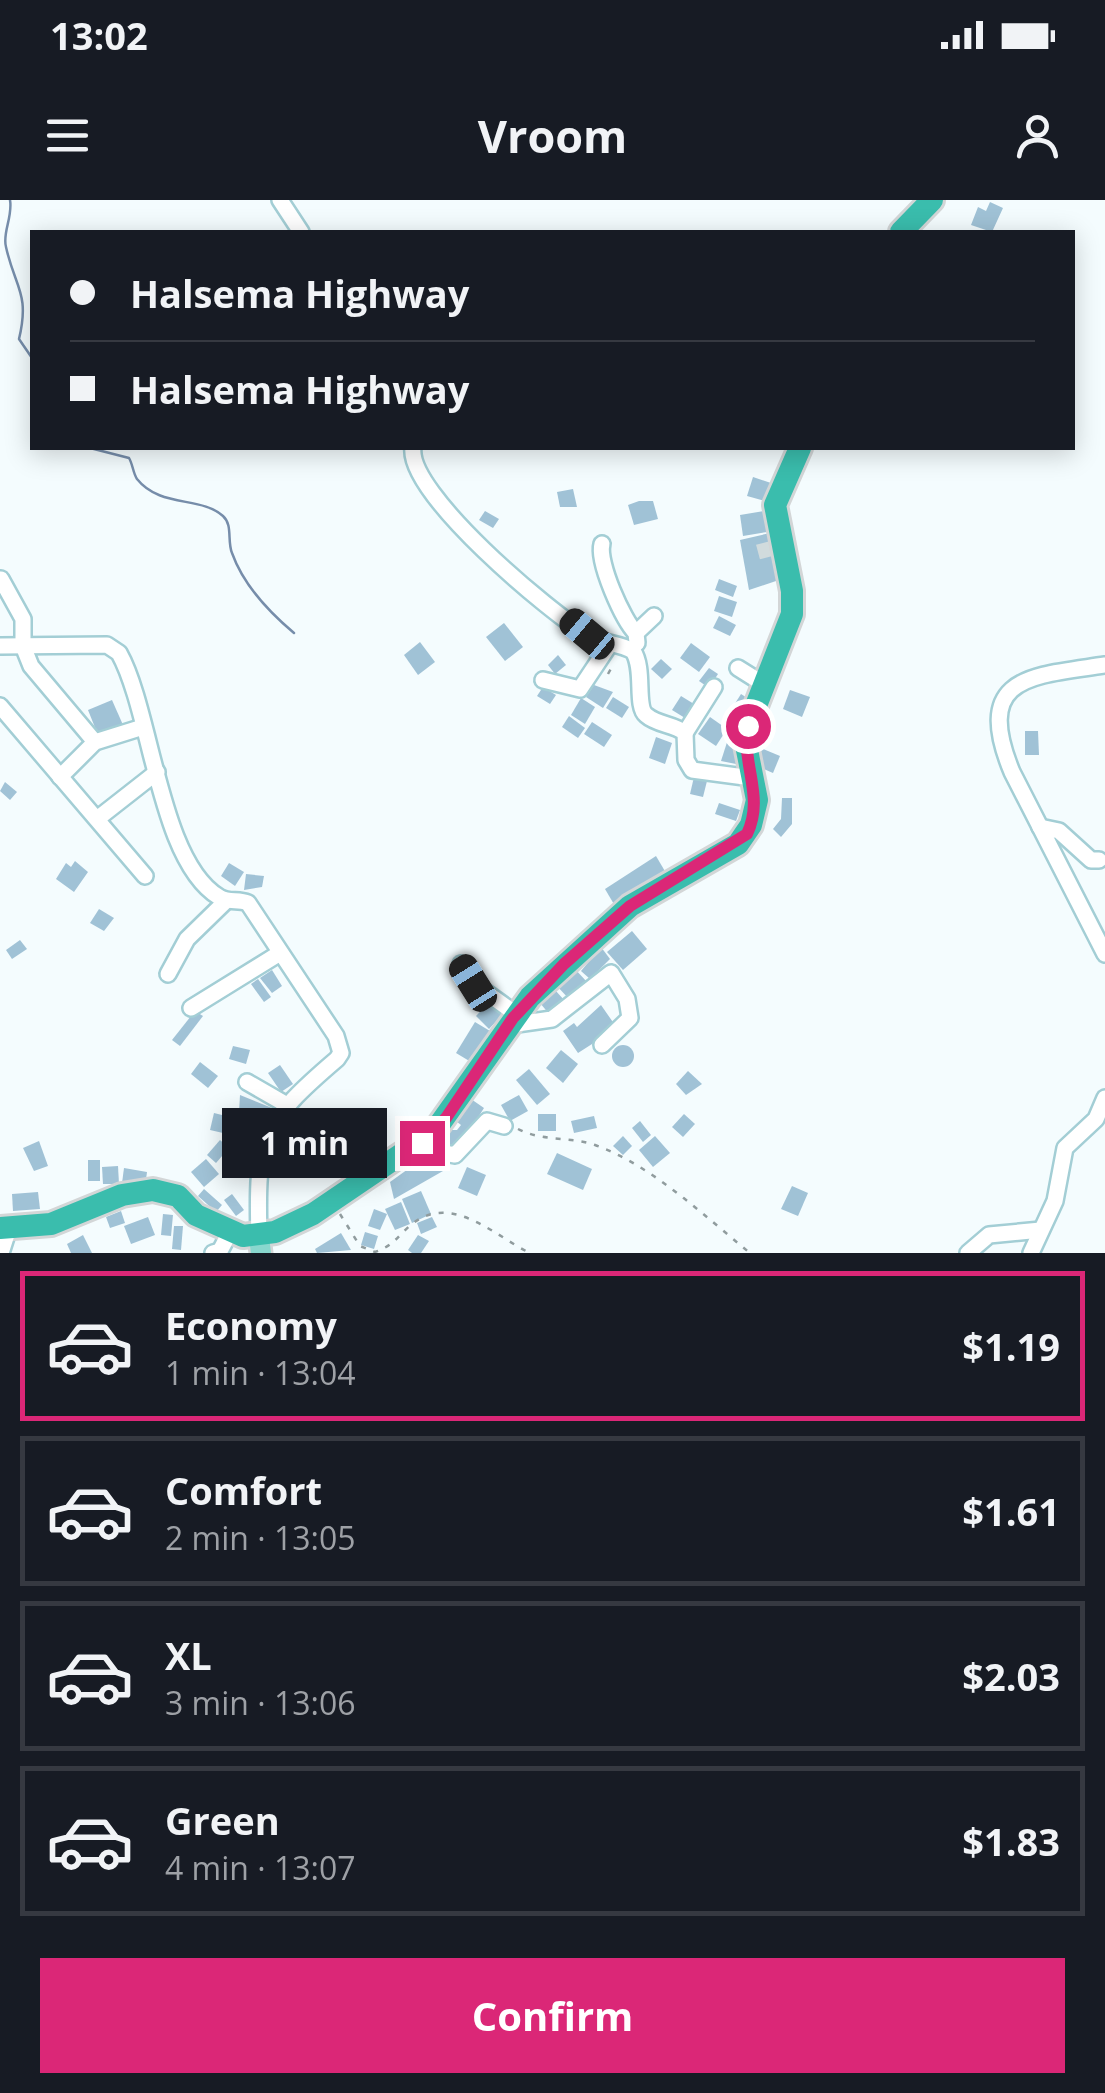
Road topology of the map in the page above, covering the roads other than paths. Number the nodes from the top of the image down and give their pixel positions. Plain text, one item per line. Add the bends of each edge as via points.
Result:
1 (280, 200) edge
2 (932, 200) edge
3 (300, 230) edge
4 (904, 230) edge
5 (413, 450) edge
6 (799, 450) edge
7 (602, 544) dead end
8 (2, 579) edge
9 (654, 616) dead end
10 (636, 633) junction
11 (610, 644) junction
12 (0, 646) edge
13 (24, 646) junction
14 (633, 651) junction
15 (1105, 665) edge
16 (738, 668) dead end
17 (543, 680) dead end
18 (766, 685) junction
19 (714, 687) dead end
20 (0, 706) edge
21 (144, 727) junction
22 (685, 733) junction
23 (95, 742) junction
24 (157, 772) junction
25 (60, 776) junction
26 (752, 778) junction
27 (97, 819) junction
28 (1040, 827) junction
29 (1098, 860) dead end
30 (145, 876) dead end
31 (226, 901) junction
32 (280, 953) junction
33 (1105, 954) edge
34 (461, 964) dead end
35 (168, 974) dead end
36 (191, 1008) dead end
37 (512, 1019) junction
38 (602, 1045) dead end
39 (247, 1082) dead end
40 (1105, 1098) edge
41 (287, 1105) junction
42 (507, 1126) road end
43 (417, 1148) junction
44 (4, 1228) edge
45 (1042, 1230) junction
46 (230, 1232) junction
47 (260, 1245) edge
48 (2, 1253) edge
49 (212, 1253) edge
50 (968, 1253) edge
51 (1031, 1253) edge

1 - 3 street
2 - 4 highway
5 - 11 street via 414,465 435,500 478,539 495,565
6 - 18 highway via 776,497 777,547 792,591 792,614
7 - 10 street via 600,564
8 - 13 street via 22,619
9 - 10 street
10 - 14 street
11 - 14 street
11 - 17 street via 580,689
12 - 13 street
13 - 21 street via 114,648 124,660
13 - 23 street via 31,666
14 - 22 street via 641,670 640,708
15 - 28 street via 1019,681 1004,700 1002,743
16 - 18 street
18 - 26 highway via 746,736
19 - 22 street
20 - 25 street
21 - 23 street
21 - 24 street
22 - 26 street via 692,770
23 - 25 street
24 - 27 street
24 - 31 street via 179,843
25 - 27 street
26 - 37 highway via 756,808 738,844 630,906
27 - 30 street
28 - 29 street via 1059,830
28 - 33 street
31 - 32 street via 248,904
31 - 35 street via 187,940
32 - 36 street
32 - 41 street via 340,1046 337,1060
34 - 37 street
37 - 38 street via 552,1019 611,973 630,1018
37 - 43 highway via 446,1118
39 - 41 street
40 - 45 street via 1096,1119 1065,1148
41 - 47 street via 258,1164
42 - 43 street via 486,1121 455,1155
43 - 47 highway via 379,1163 332,1202
44 - 46 highway via 51,1224 122,1195 153,1190 178,1196 196,1215
44 - 48 street
45 - 50 street via 989,1235
45 - 51 street
46 - 47 highway
46 - 49 street

